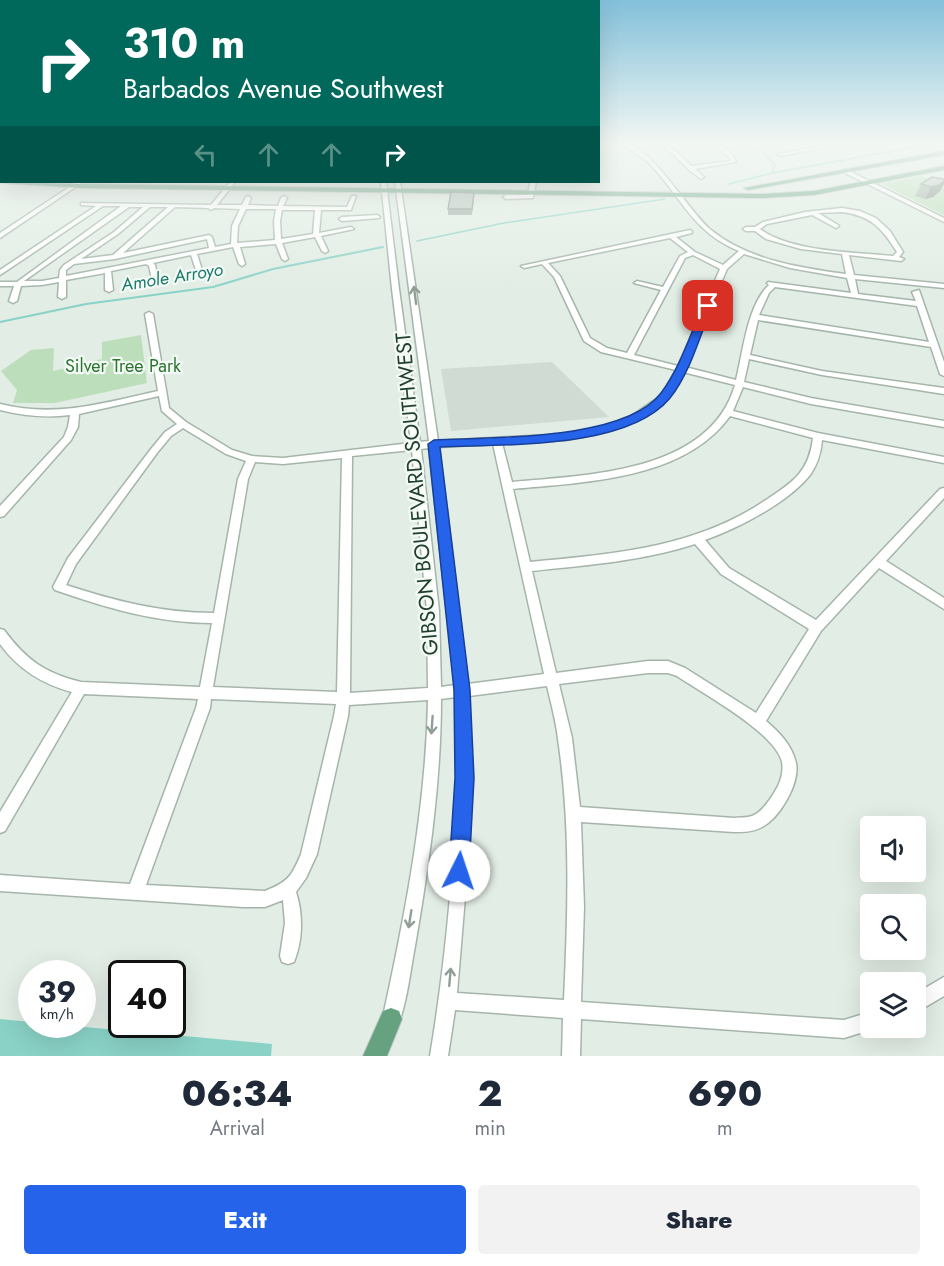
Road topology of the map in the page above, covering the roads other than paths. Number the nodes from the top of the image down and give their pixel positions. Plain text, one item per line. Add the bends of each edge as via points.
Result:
1 (63, 193) edge
2 (223, 193) edge
3 (385, 193) edge
4 (400, 193) edge
5 (530, 193) edge
6 (650, 193) edge
7 (800, 193) edge
8 (891, 193) edge
9 (91, 195) dead end
10 (678, 195) junction
11 (354, 197) dead end
12 (506, 197) dead end
13 (248, 198) dead end
14 (284, 198) dead end
15 (101, 205) junction
16 (126, 206) junction
17 (148, 206) junction
18 (172, 207) junction
19 (212, 208) junction
20 (244, 208) junction
21 (281, 209) junction
22 (318, 209) junction
23 (345, 209) junction
24 (813, 213) junction
25 (377, 217) dead end
26 (342, 219) junction
27 (944, 220) edge
28 (836, 226) dead end
29 (746, 228) dead end
30 (756, 230) junction
31 (690, 232) dead end
32 (316, 234) junction
33 (0, 236) edge
34 (671, 236) junction
35 (277, 242) junction
36 (235, 245) junction
37 (213, 249) junction
38 (325, 251) dead end
39 (194, 252) junction
40 (742, 252) junction
41 (693, 253) junction
42 (845, 253) junction
43 (897, 256) junction
44 (115, 258) junction
45 (285, 259) dead end
46 (904, 260) dead end
47 (71, 261) junction
48 (543, 262) junction
49 (148, 263) junction
50 (242, 264) dead end
51 (0, 266) edge
52 (524, 266) dead end
53 (8, 267) junction
54 (724, 268) junction
55 (199, 270) dead end
56 (108, 272) junction
57 (0, 273) edge
58 (850, 275) junction
59 (62, 279) junction
60 (155, 279) dead end
61 (637, 283) dead end
62 (0, 284) edge
63 (18, 284) junction
64 (944, 286) edge
65 (664, 289) junction
66 (109, 290) dead end
67 (916, 292) dead end
68 (855, 296) junction
69 (62, 297) dead end
70 (14, 301) dead end
71 (920, 304) junction
72 (149, 314) dead end
73 (756, 317) junction
74 (934, 345) junction
75 (745, 356) junction
76 (628, 357) junction
77 (680, 369) junction
78 (944, 374) edge
79 (739, 384) junction
80 (944, 391) edge
81 (160, 393) junction
82 (0, 407) edge
83 (75, 412) junction
84 (728, 412) junction
85 (183, 424) junction
86 (944, 424) edge
87 (818, 436) junction
88 (497, 440) junction
89 (434, 444) junction
90 (417, 446) junction
91 (347, 455) junction
92 (252, 459) junction
93 (944, 460) edge
94 (508, 486) junction
95 (944, 492) edge
96 (939, 507) edge
97 (0, 513) edge
98 (698, 540) junction
99 (878, 562) junction
100 (527, 567) junction
101 (944, 604) edge
102 (218, 618) junction
103 (817, 627) junction
104 (1, 638) edge
105 (553, 679) junction
106 (81, 688) junction
107 (462, 690) junction
108 (206, 694) junction
109 (434, 694) junction
110 (343, 700) junction
111 (758, 722) junction
112 (573, 814) junction
113 (0, 826) edge
114 (0, 883) edge
115 (136, 890) junction
116 (288, 890) junction
117 (288, 956) dead end
118 (944, 986) edge
119 (926, 997) edge
120 (448, 1001) junction
121 (574, 1010) junction
122 (391, 1019) junction
123 (860, 1024) edge
124 (375, 1056) edge
125 (383, 1056) edge
126 (439, 1056) edge
127 (571, 1056) edge

1 - 33 street
2 - 19 street
3 - 90 street, GIBSON BOULEVARD SOUTHWEST
89 -> 4 street, GIBSON BOULEVARD SOUTHWEST
5 - 12 street via 528,198
6 - 10 main road
7 - 10 main road
8 - 27 street
9 - 15 street via 83,204
10 - 40 street via 707,231
11 - 23 street
13 - 20 street
14 - 21 street
15 - 16 street
15 - 53 street
16 - 17 street
16 - 63 street
17 - 18 street
17 - 47 street via 116,233
18 - 19 street
18 - 44 street
19 - 20 street
20 - 21 street
20 - 36 street via 235,226
21 - 22 street
21 - 35 street via 275,224
22 - 23 street
22 - 32 street
23 - 26 street
24 - 28 street
24 - 30 street via 760,225
24 - 43 street via 849,207 867,215 886,228 900,252
25 - 26 street
26 - 32 street via 347,230
29 - 30 street
30 - 42 street via 796,246
31 - 34 street
32 - 35 street
32 - 38 street
34 - 41 street
34 - 48 street
35 - 36 street
35 - 45 street
36 - 37 street
36 - 50 street
37 - 39 street
37 - 44 street via 209,237
39 - 49 street
39 - 55 street
40 - 54 street
40 - 58 street via 788,265
41 - 54 street
41 - 65 street via 682,257
42 - 43 street
42 - 58 street
43 - 46 street
44 - 47 street
47 - 59 street via 63,270
48 - 52 street
48 - 76 street via 560,281 587,339 604,350
49 - 56 street
49 - 60 street
51 - 53 street
53 - 57 street
54 - 77 street
56 - 59 street
56 - 66 street
58 - 64 street
58 - 68 street
59 - 63 street
59 - 69 street
61 - 65 street
62 - 63 street
63 - 70 street
65 - 76 street
67 - 71 street
68 - 71 street
68 - 73 street via 771,284 764,292
71 - 74 street
72 - 81 street
73 - 74 street
73 - 75 street
74 - 78 street
75 - 79 street
75 - 80 street via 822,373
76 - 77 street
77 - 79 street
77 - 88 street via 665,397 633,419 603,430 566,436
79 - 84 street
79 - 86 street
81 - 83 street
81 - 85 street via 165,409
82 - 83 street via 32,414
83 - 97 street via 68,438
84 - 87 street
84 - 94 street via 707,435 661,460 599,477
85 - 92 street via 230,452
85 - 102 street via 154,451 72,561 59,586 140,613 168,618
87 - 93 street
87 - 98 street via 817,458 807,474 764,509
88 - 89 street
88 - 94 street
89 - 90 street
89 - 107 street, GIBSON BOULEVARD SOUTHWEST
90 - 91 street
90 - 109 street, GIBSON BOULEVARD SOUTHWEST via 433,612
91 - 92 street via 283,461
91 - 110 street
92 - 102 street via 243,479
94 - 100 street
95 - 96 street
96 - 99 street
98 - 100 street via 633,555
98 - 103 street via 725,571
99 - 101 street
99 - 103 street
100 - 105 street
102 - 108 street
103 - 111 street
104 - 106 street via 25,665 41,676
105 - 107 street
105 - 111 street via 668,667
105 - 112 street via 565,738
106 - 108 street
106 - 113 street
107 - 109 street
120 -> 107 street, GIBSON BOULEVARD SOUTHWEST via 463,801
108 - 110 street
108 - 115 street
109 - 110 street
109 -> 122 street, GIBSON BOULEVARD SOUTHWEST via 426,811
110 - 116 street via 309,854
111 - 112 street via 779,744 789,763 787,783 767,814 755,823 734,825
112 - 121 street
114 - 115 street
115 - 116 street via 243,899 265,899
116 - 117 street via 294,907
118 - 119 street
120 - 121 street
120 - 126 street, GIBSON BOULEVARD SOUTHWEST
121 - 123 street via 844,1029
121 - 127 street
122 - 124 main road
122 - 125 street, GIBSON BOULEVARD SOUTHWEST

